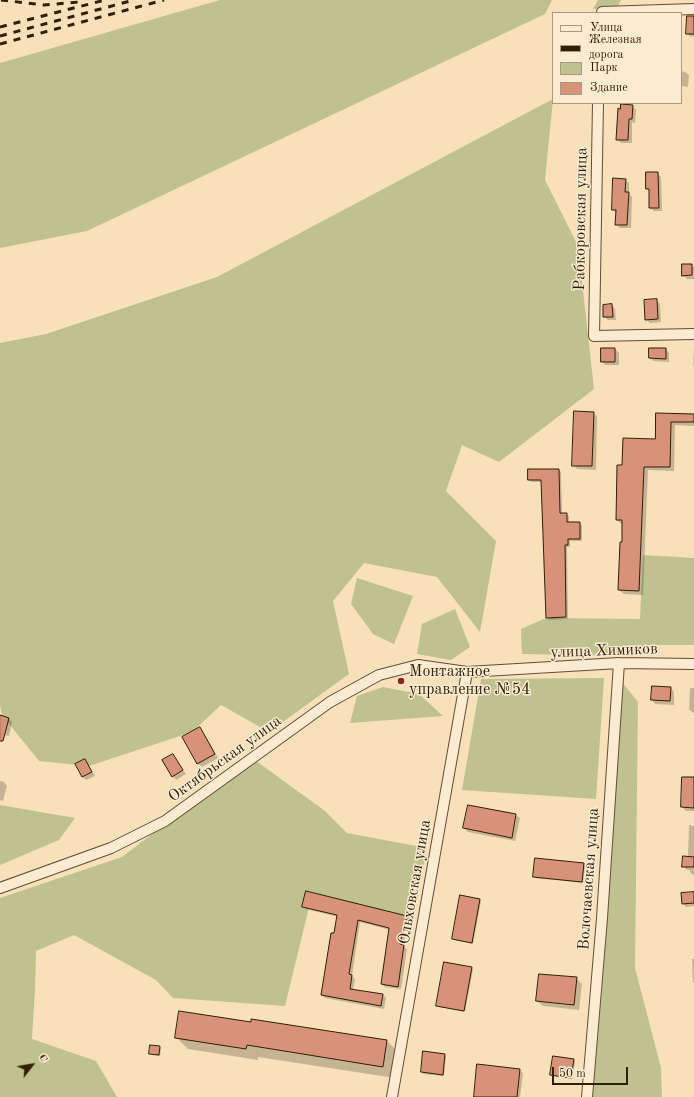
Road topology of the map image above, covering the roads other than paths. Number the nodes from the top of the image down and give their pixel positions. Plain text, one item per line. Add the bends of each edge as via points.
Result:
1 (694, 9) edge
2 (602, 12) edge
3 (598, 104) edge
4 (694, 334) edge
5 (619, 663) junction
6 (694, 664) edge
7 (467, 672) junction
8 (0, 888) edge
9 (392, 1097) edge
10 (587, 1097) edge

1 - 2 street
3 - 4 street, Рабкоровская улица via 594,336
5 - 6 street, улица Химиков
5 - 7 street, улица Химиков
5 - 10 street, Волочаевская улица
7 - 8 street, Октябрьская улица via 418,665 379,675 330,702 165,821 111,848
7 - 9 street, Ольховская улица

